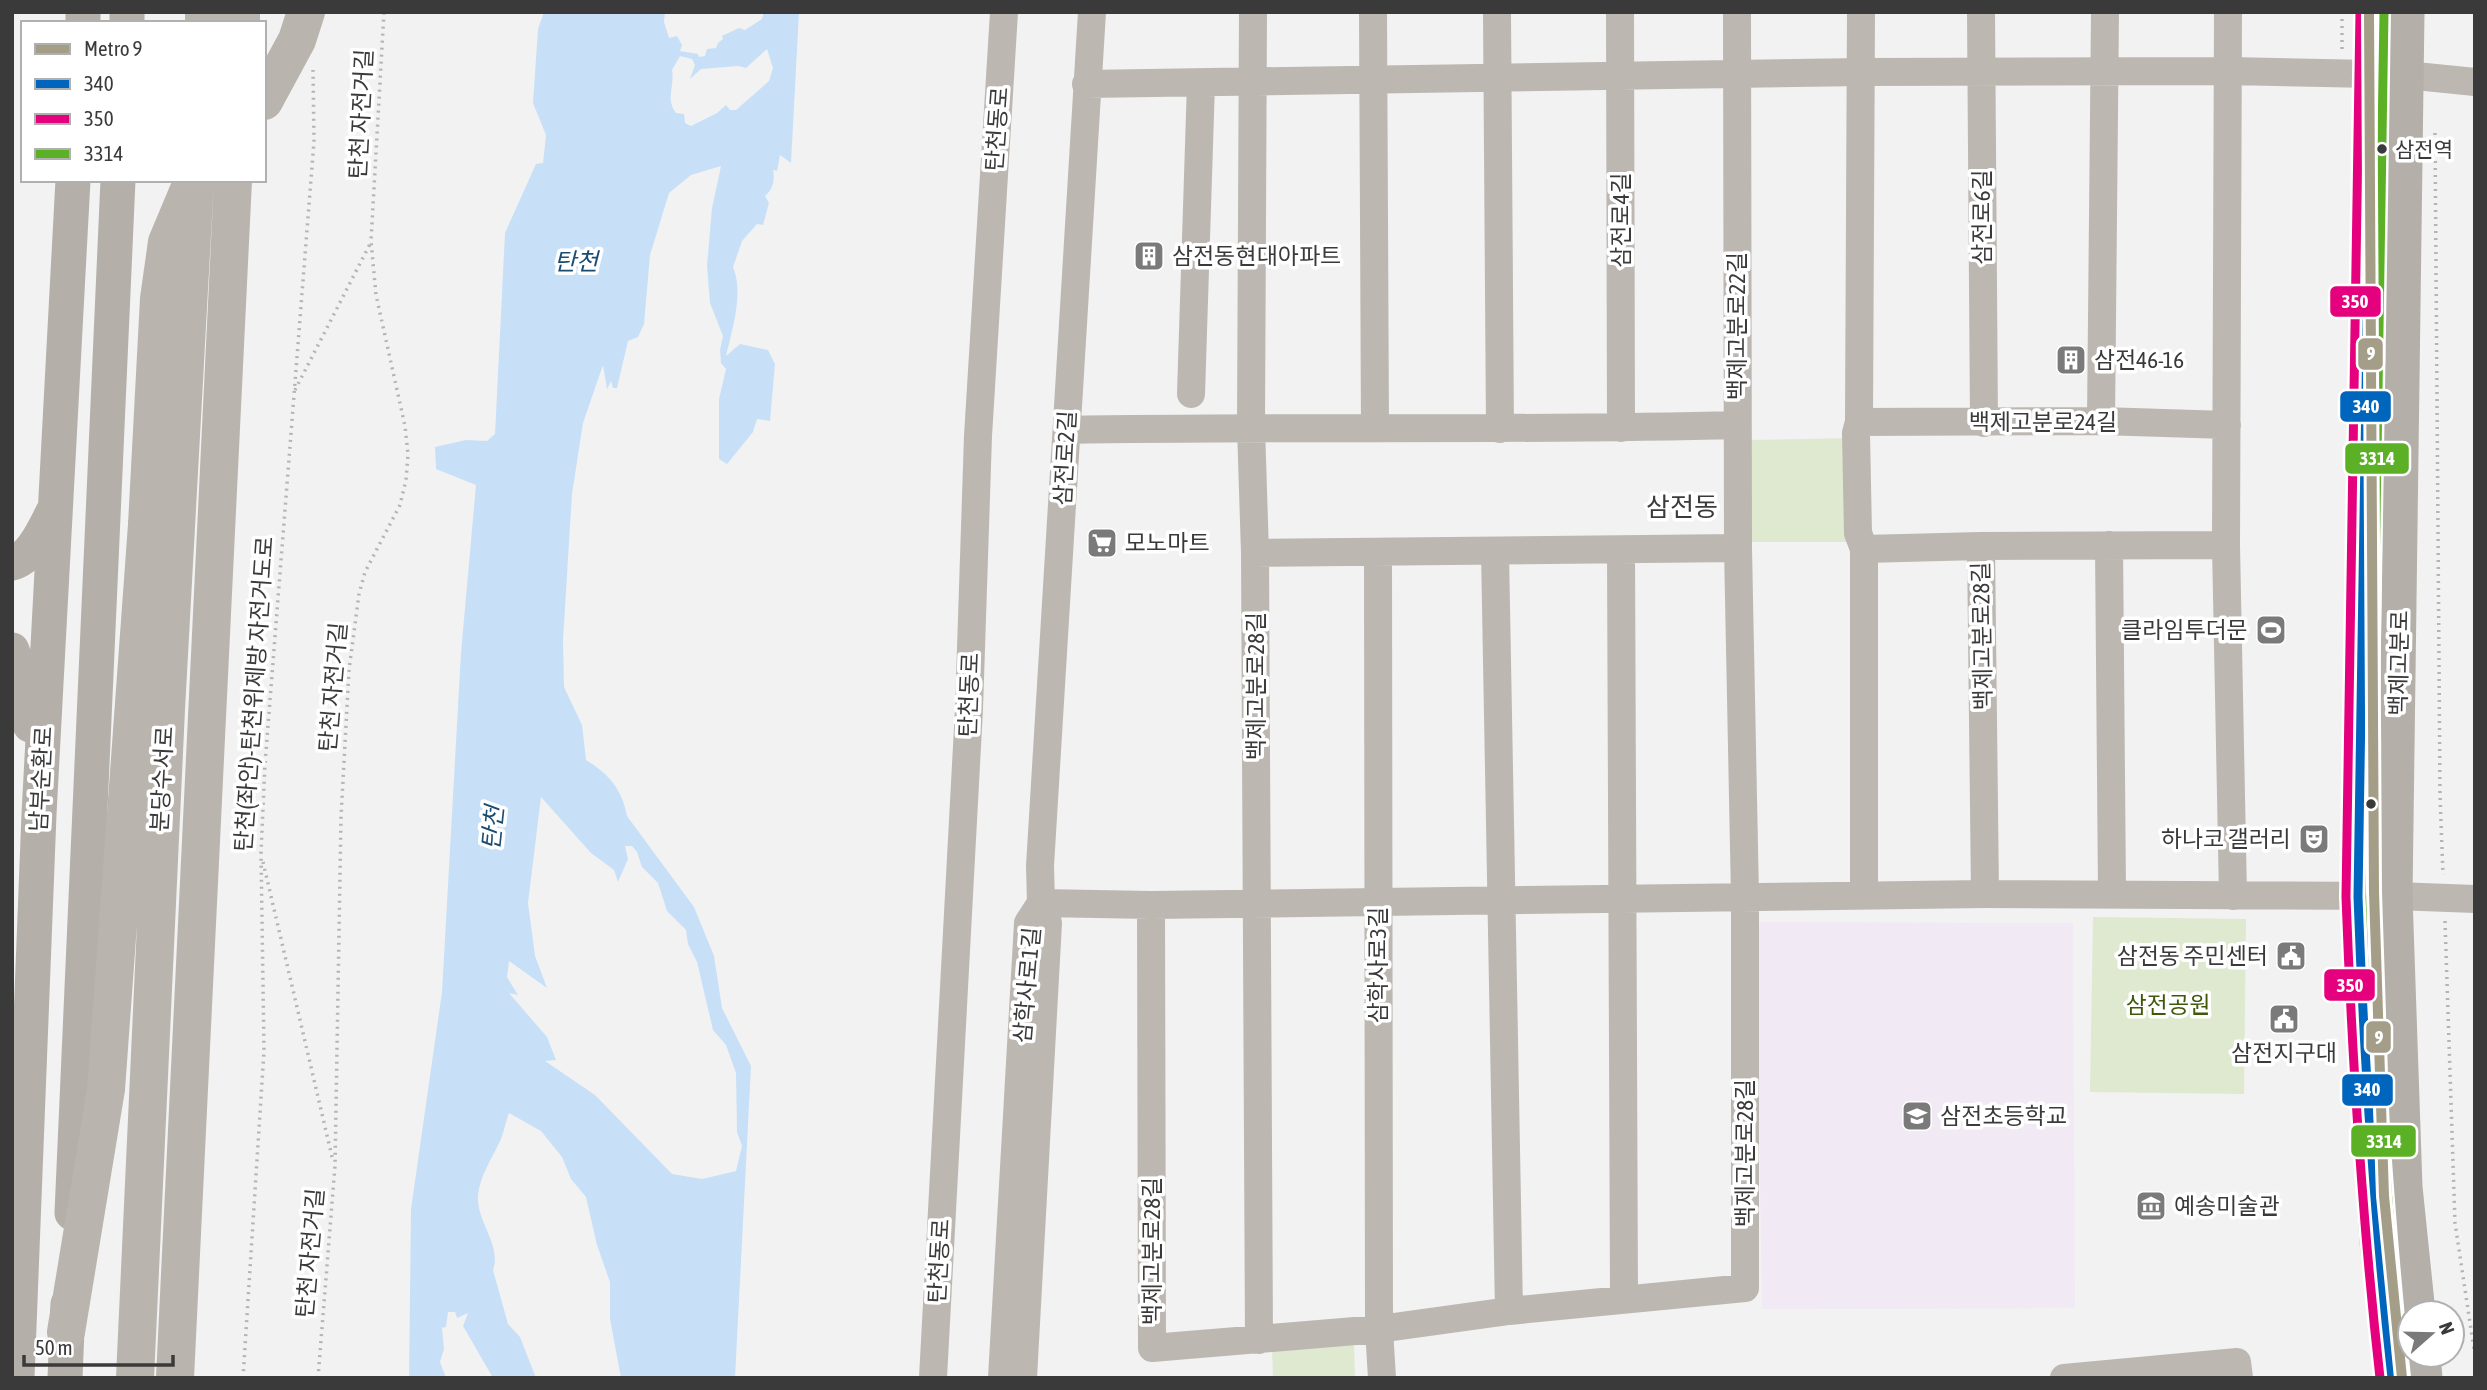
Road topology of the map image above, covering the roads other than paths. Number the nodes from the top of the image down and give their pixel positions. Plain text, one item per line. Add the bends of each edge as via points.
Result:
1 (306, 12) edge
2 (1004, 12) edge
3 (1092, 12) edge
4 (1253, 12) edge
5 (1373, 12) edge
6 (1497, 12) edge
7 (1620, 12) edge
8 (1737, 12) edge
9 (1861, 12) edge
10 (1981, 12) edge
11 (2105, 12) edge
12 (2228, 12) edge
13 (2372, 12) edge
14 (2407, 12) edge
15 (2230, 71) junction
16 (1862, 72) junction
17 (1981, 72) junction
18 (2106, 72) junction
19 (1737, 74) junction
20 (2371, 74) junction
21 (1620, 75) junction
22 (2406, 75) junction
23 (1498, 78) junction
24 (1374, 80) junction
25 (1254, 82) junction
26 (2475, 82) edge
27 (1201, 83) junction
28 (1086, 84) junction
29 (266, 97) edge
30 (74, 182) edge
31 (118, 182) edge
32 (194, 182) edge
33 (195, 182) edge
34 (233, 182) edge
35 (1191, 394) dead end
36 (2101, 421) junction
37 (1859, 422) junction
38 (1984, 423) junction
39 (1737, 425) junction
40 (2227, 425) junction
41 (1251, 427) junction
42 (1375, 428) junction
43 (1621, 428) junction
44 (1500, 429) junction
45 (1067, 430) junction
46 (55, 509) junction
47 (2109, 545) junction
48 (2226, 545) junction
49 (1981, 546) junction
50 (1738, 548) junction
51 (1621, 550) junction
52 (1864, 550) junction
53 (1378, 552) junction
54 (1495, 552) junction
55 (1255, 553) junction
56 (12, 563) edge
57 (12, 650) edge
58 (38, 814) junction
59 (2112, 893) junction
60 (1985, 894) junction
61 (1864, 895) junction
62 (2233, 896) junction
63 (2395, 896) junction
64 (1745, 897) junction
65 (2358, 897) junction
66 (2475, 899) edge
67 (1501, 900) junction
68 (1623, 900) junction
69 (1378, 901) junction
70 (1041, 903) junction
71 (1257, 903) junction
72 (1151, 905) junction
73 (1624, 1299) junction
74 (2416, 1299) edge
75 (1509, 1311) junction
76 (1379, 1329) junction
77 (66, 1332) junction
78 (1259, 1339) junction
79 (2117, 1375) edge
80 (17, 1378) edge
81 (65, 1378) edge
82 (135, 1378) edge
83 (175, 1378) edge
84 (933, 1378) edge
85 (1002, 1378) edge
86 (1023, 1378) edge
87 (1382, 1378) edge
88 (2064, 1378) edge
89 (2239, 1378) edge
90 (2392, 1378) edge

1 - 29 highway via 297,40
2 - 84 street, 탄천동로 via 978,436 970,709
3 - 28 street, 삼전로2길
4 - 25 street
5 - 24 street
6 - 23 street
7 - 21 street, 삼전로4길
8 - 19 street, 백제고분로22길
9 - 16 street
10 - 17 street, 삼전로6길
11 - 18 street
12 - 15 street
13 - 20 main road, 백제고분로
14 - 22 main road, 백제고분로
15 - 18 street
15 - 20 street
15 - 40 street
16 - 17 street
16 - 19 street
16 - 37 street
17 - 18 street
17 - 38 street, 삼전로6길
18 - 36 street
19 - 21 street
19 - 39 street, 백제고분로22길
20 - 65 main road, 백제고분로
21 - 23 street
21 - 43 street, 삼전로4길
22 - 26 street
22 - 63 main road, 백제고분로
23 - 24 street
23 - 44 street
24 - 25 street
24 - 42 street
25 - 27 street
25 - 41 street
27 - 28 street
27 - 35 street
28 - 45 street, 삼전로2길
30 - 46 main road, 남부순환로
31 - 77 main road
32 - 77 highway, bridge via 167,242 159,299 106,1089
33 - 82 highway, 분당수서로
34 - 83 highway, 분당수서로
36 - 38 street, 백제고분로24길
36 - 40 street, 백제고분로24길
37 - 38 street, 백제고분로24길
37 - 52 street via 1858,533
39 - 43 street, 백제고분로22길
39 - 50 street, 백제고분로28길
40 - 48 street
41 - 42 street, 백제고분로22길
41 - 45 street, 백제고분로22길
41 - 55 street, 백제고분로28길
42 - 44 street, 백제고분로22길
43 - 44 street, 백제고분로22길
45 - 70 street, 삼전로2길
46 - 56 main road via 27,553
46 - 58 main road, 남부순환로
47 - 48 street, 백제고분로28길
47 - 49 street, 백제고분로28길
47 - 59 street
48 - 62 street
49 - 52 street, 백제고분로28길
49 - 60 street, 백제고분로28길
50 - 51 street
50 - 64 street, 백제고분로28길
51 - 54 street
51 - 68 street
52 - 61 street
53 - 54 street
53 - 55 street
53 - 69 street, 삼학사로3길
54 - 67 street
55 - 71 street, 백제고분로28길
57 - 58 main road via 25,690
58 - 80 main road, 남부순환로
59 - 60 street
59 - 62 street
60 - 61 street
61 - 64 street
62 - 65 street
63 - 65 street
63 - 66 street
63 - 74 main road, 백제고분로 via 2404,1187
64 - 68 street
64 - 73 street, 백제고분로28길 via 1745,1287
65 - 90 main road, 백제고분로 via 2377,1242
67 - 68 street
67 - 69 street
67 - 75 street
68 - 73 street
69 - 71 street
69 - 76 street, 삼학사로3길
70 - 72 street
70 - 85 street, 삼학사로1길 via 1028,923
70 - 86 street, 삼학사로1길 via 1048,923
71 - 72 street
71 - 78 street, 백제고분로28길
72 - 78 street, 백제고분로28길 via 1152,1348
73 - 75 street, 백제고분로28길
75 - 76 street, 백제고분로28길
76 - 78 street, 백제고분로28길
76 - 87 street, 삼학사로3길
77 - 81 main road
79 - 88 street
79 - 89 street via 2237,1362

